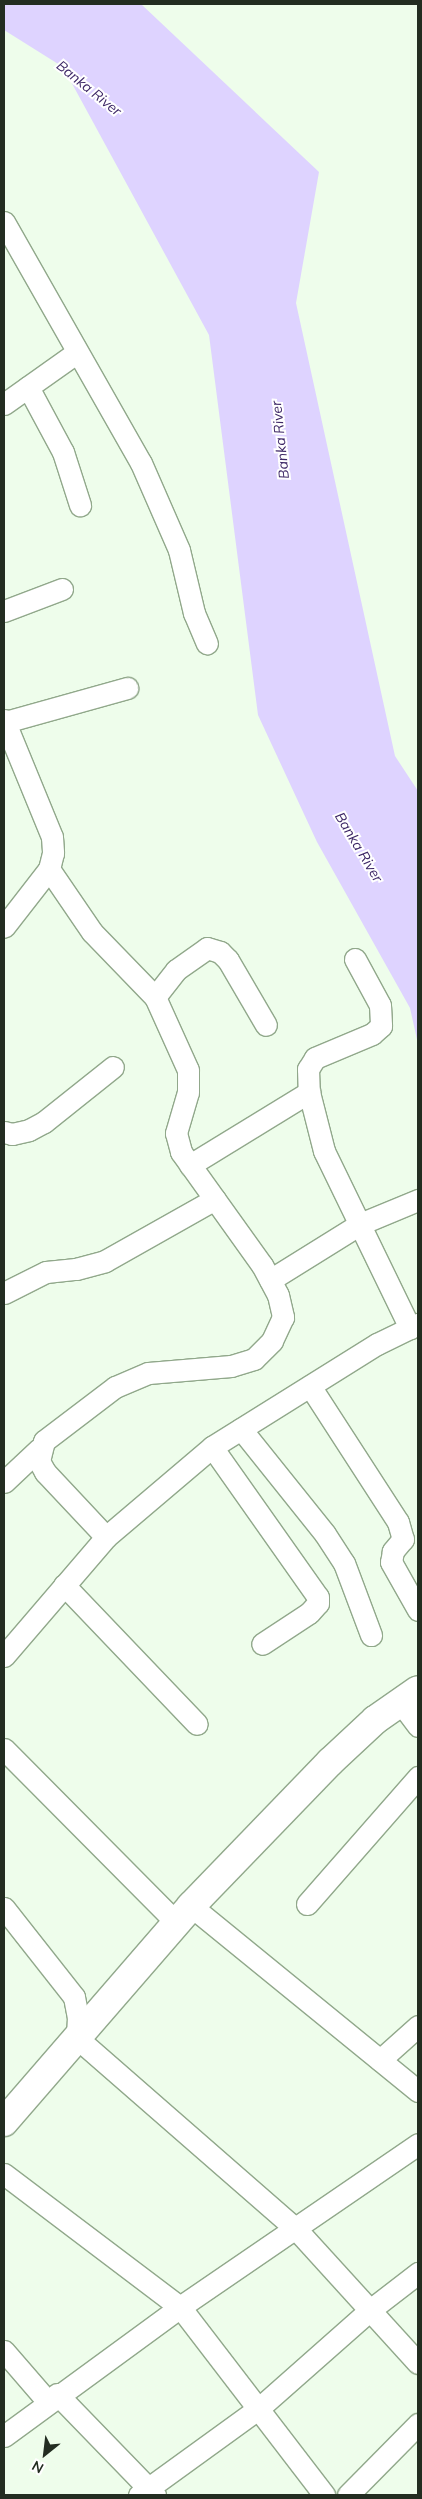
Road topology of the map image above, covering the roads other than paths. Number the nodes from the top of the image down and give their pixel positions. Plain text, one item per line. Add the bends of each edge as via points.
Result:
1 (4, 224) edge
2 (76, 353) junction
3 (28, 387) junction
4 (4, 404) edge
5 (80, 505) dead end
6 (62, 589) dead end
7 (4, 611) edge
8 (207, 643) dead end
9 (126, 688) dead end
10 (4, 721) edge
11 (49, 869) junction
12 (4, 927) edge
13 (355, 959) dead end
14 (154, 997) junction
15 (266, 1026) dead end
16 (113, 1067) dead end
17 (310, 1092) junction
18 (4, 1132) edge
19 (190, 1165) junction
20 (215, 1199) junction
21 (418, 1200) edge
22 (360, 1224) junction
23 (270, 1280) junction
24 (4, 1293) edge
25 (414, 1326) edge
26 (310, 1386) junction
27 (241, 1429) junction
28 (212, 1447) junction
29 (39, 1449) junction
30 (4, 1482) edge
31 (106, 1537) junction
32 (64, 1584) junction
33 (418, 1610) edge
34 (371, 1636) dead end
35 (262, 1644) dead end
36 (4, 1656) edge
37 (409, 1696) edge
38 (197, 1724) dead end
39 (418, 1726) edge
40 (5, 1752) edge
41 (418, 1777) edge
42 (307, 1904) dead end
43 (4, 1908) edge
44 (184, 1915) junction
45 (418, 2026) edge
46 (77, 2038) junction
47 (380, 2060) junction
48 (418, 2091) edge
49 (4, 2122) edge
50 (418, 2144) edge
51 (4, 2174) edge
52 (296, 2229) junction
53 (418, 2273) edge
54 (180, 2307) junction
55 (370, 2310) junction
56 (4, 2351) edge
57 (418, 2363) edge
58 (52, 2398) junction
59 (258, 2409) junction
60 (418, 2424) edge
61 (4, 2436) edge
62 (148, 2493) edge
63 (324, 2495) edge
64 (348, 2495) edge

1 - 2 street
2 - 3 street
2 - 8 street via 111,406 166,516 179,550 194,613
3 - 4 street
3 - 5 street via 63,452
6 - 7 street
9 - 10 street
10 - 11 street via 52,837
11 - 12 street
11 - 14 street via 97,938
13 - 17 street via 380,1005 381,1026 372,1034 314,1058 308,1069
14 - 15 street via 176,970 206,948 220,952 228,960
14 - 19 street via 188,1070 188,1092 176,1133 180,1152
16 - 18 street via 44,1122 29,1130 12,1134
17 - 19 street
17 - 22 street via 324,1151
19 - 20 street
20 - 23 street
20 - 24 street via 105,1261 76,1269 46,1272
21 - 22 street
22 - 23 street
22 - 25 street
23 - 29 street via 278,1295 282,1317 272,1341 254,1359 231,1366 148,1373 116,1387 54,1432
25 - 26 street via 377,1344
26 - 27 street
26 - 33 street via 398,1522 403,1539 393,1551 391,1562
27 - 28 street
27 - 34 street via 335,1548 354,1585
28 - 31 street
28 - 35 street via 318,1596 318,1603 309,1614
29 - 30 street
29 - 31 street via 39,1461 45,1472
31 - 32 street
32 - 36 street
32 - 38 street
37 - 39 street
37 - 44 street via 375,1720 330,1762
40 - 44 street
41 - 42 street
43 - 46 street via 74,1997 78,2017
44 - 46 street
44 - 47 street
45 - 47 street
46 - 49 street
46 - 52 street
47 - 48 street
50 - 52 street
51 - 54 street
52 - 54 street
52 - 55 street
53 - 55 street
54 - 58 street
54 - 59 street
55 - 57 street
55 - 59 street
56 - 58 street
58 - 61 street
58 - 62 street
59 - 62 street
59 - 63 street
60 - 64 street

